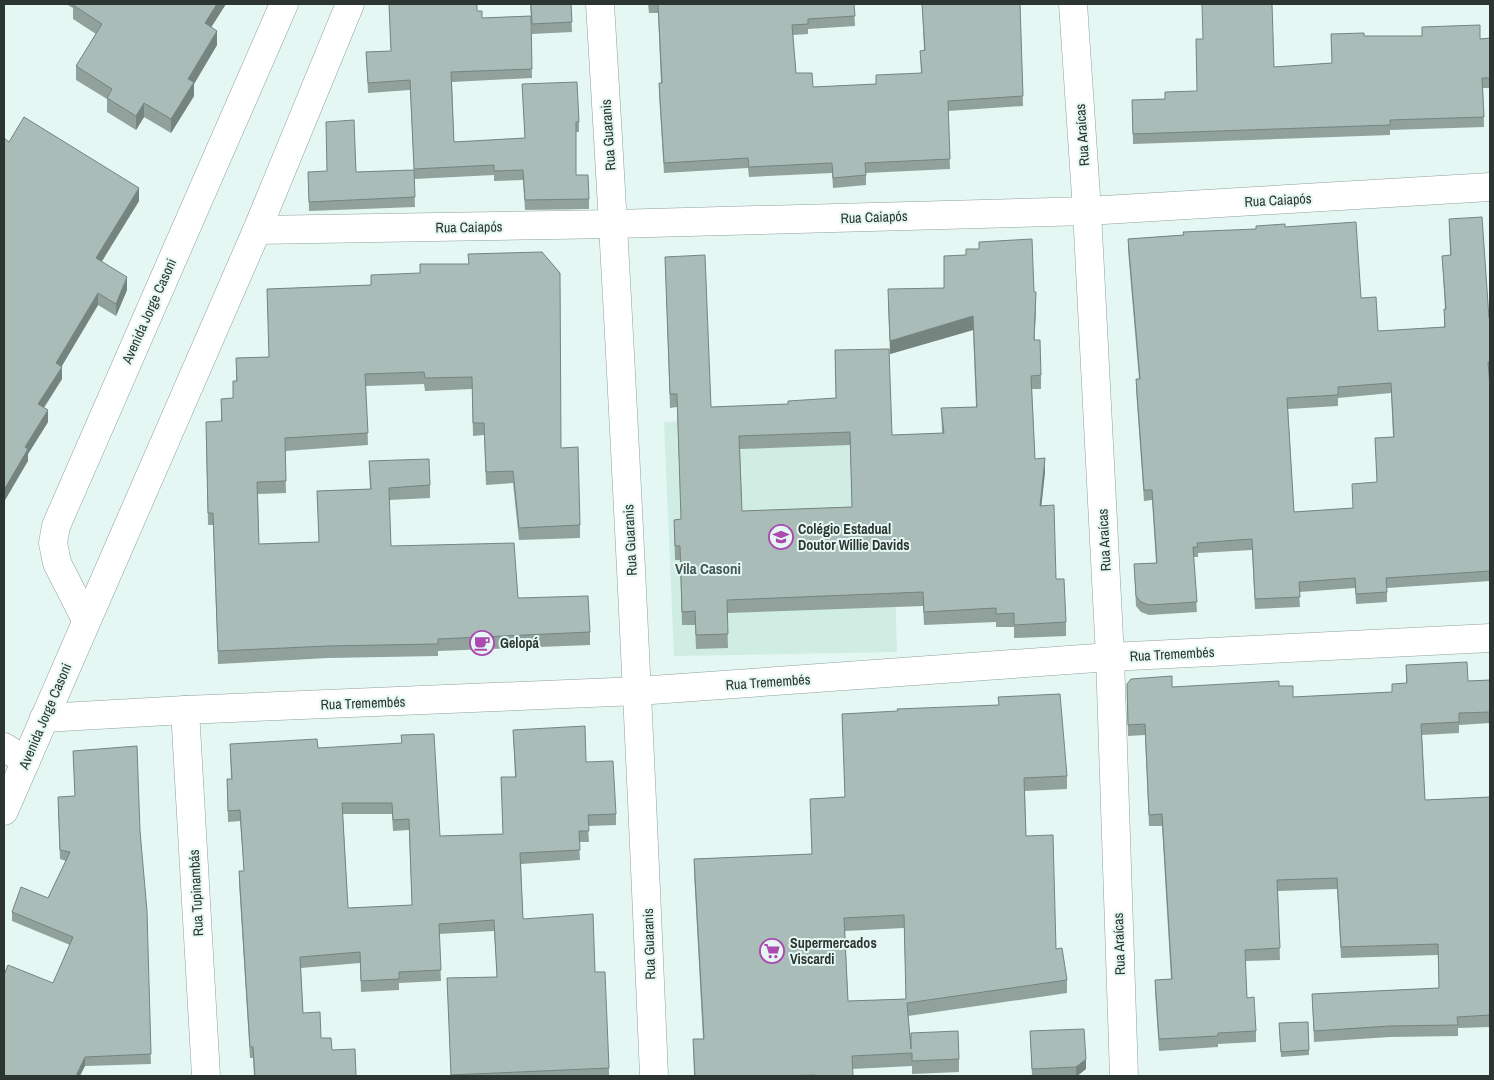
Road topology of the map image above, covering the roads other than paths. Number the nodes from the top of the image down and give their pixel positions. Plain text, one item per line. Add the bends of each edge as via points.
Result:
1 (284, 4) edge
2 (350, 4) edge
3 (600, 4) edge
4 (1073, 4) edge
5 (1490, 187) edge
6 (1087, 211) junction
7 (614, 224) junction
8 (257, 230) junction
9 (86, 620) junction
10 (1490, 638) edge
11 (1110, 657) junction
12 (638, 692) junction
13 (185, 710) junction
14 (44, 718) junction
15 (15, 754) edge
16 (4, 811) edge
17 (206, 1076) edge
18 (654, 1076) edge
19 (1124, 1076) edge

1 - 9 street, Avenida Jorge Casoni via 56,526 53,544 57,564
2 - 8 street, Avenida Jorge Casoni
3 - 7 street, Rua Guaranis
4 - 6 street, Rua Araícas
5 - 6 street, Rua Caiapós
6 - 7 street, Rua Caiapós
6 - 11 street, Rua Araícas
7 - 8 street, Rua Caiapós
7 - 12 street, Rua Guaranis
8 - 9 street, Avenida Jorge Casoni
9 - 14 street, Avenida Jorge Casoni
10 - 11 street, Rua Tremembés
11 - 12 street, Rua Tremembés
11 - 19 street, Rua Araícas
12 - 13 street, Rua Tremembés
12 - 18 street, Rua Guaranis
13 - 14 street, Rua Tremembés
13 - 17 street, Rua Tupinambás
14 - 15 street, Avenida Jorge Casoni
15 - 16 street, Avenida Jorge Casoni

